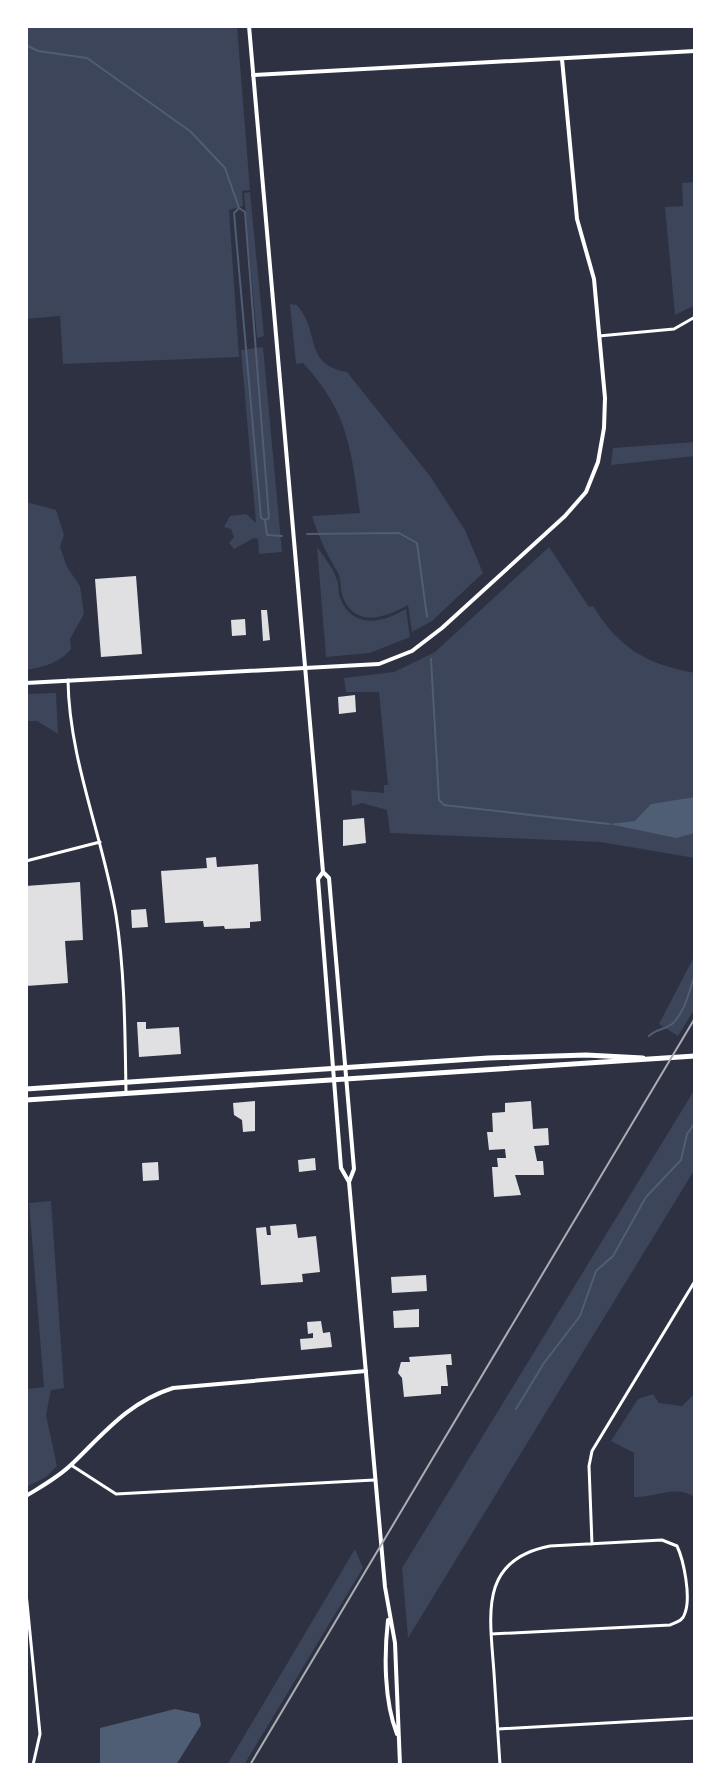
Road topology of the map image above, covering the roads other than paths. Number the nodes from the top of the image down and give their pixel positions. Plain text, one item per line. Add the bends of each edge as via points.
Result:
1 (249, 26) edge
2 (695, 51) edge
3 (562, 59) junction
4 (253, 75) junction
5 (695, 317) edge
6 (598, 336) junction
7 (307, 669) junction
8 (68, 680) junction
9 (26, 683) edge
10 (100, 842) junction
11 (26, 861) edge
12 (323, 872) junction
13 (695, 1056) edge
14 (660, 1058) junction
15 (345, 1068) junction
16 (333, 1069) junction
17 (346, 1081) junction
18 (126, 1082) junction
19 (334, 1082) junction
20 (26, 1089) edge
21 (126, 1093) junction
22 (26, 1100) edge
23 (349, 1182) junction
24 (695, 1281) edge
25 (366, 1371) junction
26 (71, 1465) junction
27 (376, 1480) junction
28 (26, 1496) edge
29 (592, 1544) junction
30 (26, 1593) edge
31 (388, 1618) junction
32 (491, 1634) junction
33 (33, 1668) junction
34 (26, 1669) edge
35 (695, 1718) edge
36 (498, 1729) junction
37 (398, 1737) junction
38 (33, 1765) edge
39 (400, 1765) edge
40 (500, 1765) edge

1 - 4 main road
2 - 3 main road
3 - 4 main road
3 - 6 main road via 577,219 594,279
4 - 7 main road
5 - 6 street via 674,329
6 - 7 main road via 605,398 601,453 586,492 412,651 379,664
7 - 8 main road
7 - 12 main road
8 - 9 main road
8 - 10 street via 69,720
10 - 11 street
10 - 18 street via 116,916
12 - 15 main road via 329,878
12 - 16 main road via 318,879
13 - 14 main road
14 - 15 main road via 586,1055
14 - 17 main road
15 - 16 main road
15 - 17 main road
16 - 18 main road
16 - 19 main road
17 - 19 main road
17 - 23 main road via 354,1169
18 - 20 main road
18 - 21 street
19 - 21 main road
19 - 23 main road via 341,1168
21 - 22 main road
23 - 25 main road
24 - 29 street via 592,1451
25 - 26 main road via 173,1388 131,1407
25 - 27 main road
26 - 27 street via 116,1494
26 - 28 main road
27 - 31 main road
29 - 32 street via 533,1549 506,1567 491,1595
29 - 32 street via 662,1540 677,1546 687,1611 681,1621
30 - 33 street
31 - 37 main road via 386,1655
31 - 37 main road via 395,1643
32 - 36 street
33 - 34 street
33 - 38 street via 40,1734
35 - 36 street
36 - 40 street
37 - 39 main road

